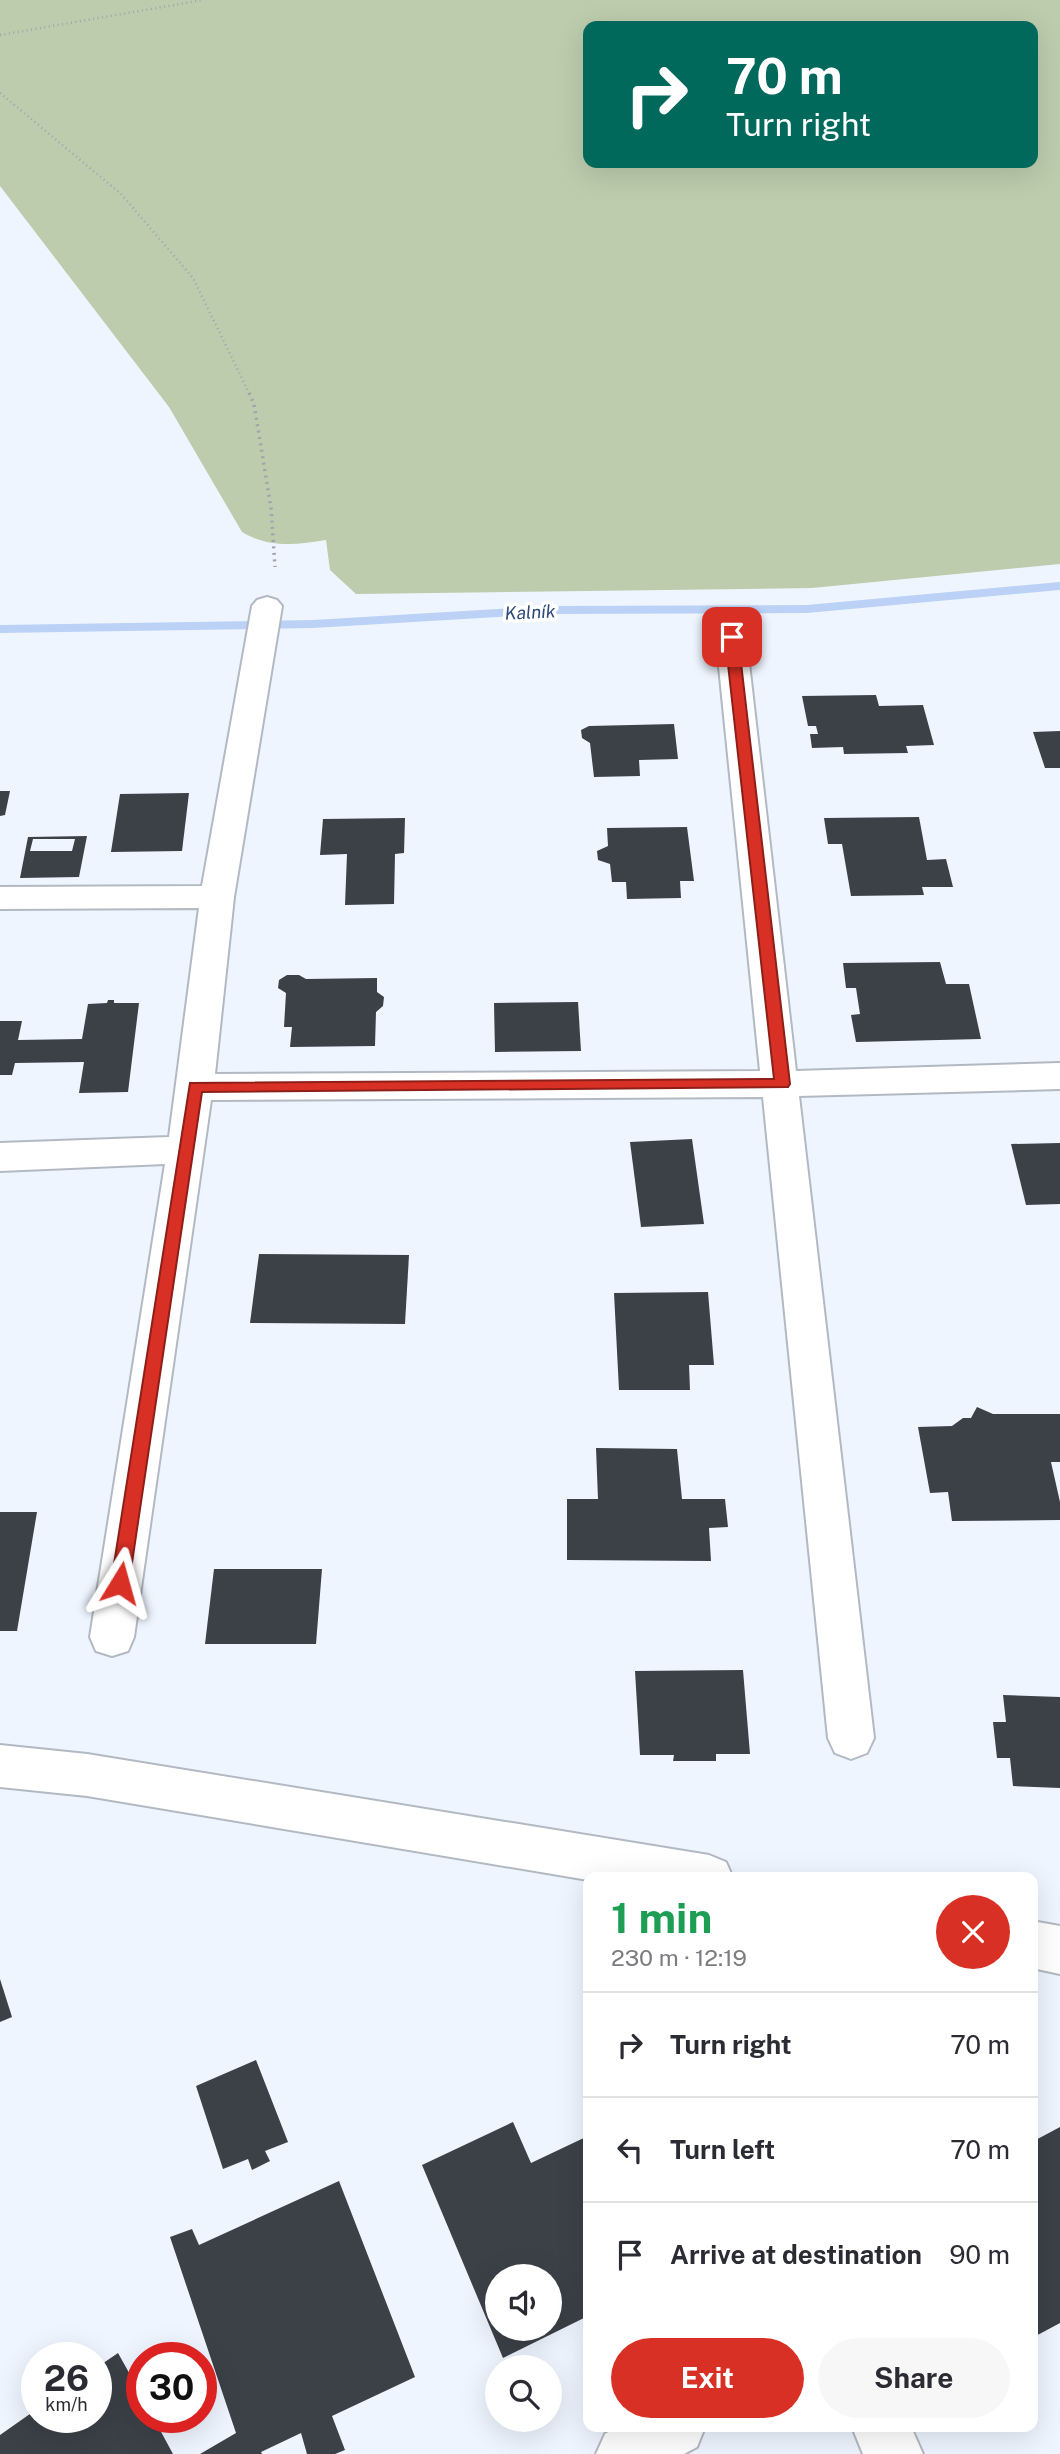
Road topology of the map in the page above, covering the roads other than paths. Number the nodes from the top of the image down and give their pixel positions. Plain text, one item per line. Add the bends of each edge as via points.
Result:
1 (267, 606) road end
2 (732, 637) dead end
3 (217, 897) junction
4 (0, 898) edge
5 (1060, 1076) edge
6 (782, 1084) junction
7 (195, 1087) junction
8 (185, 1150) junction
9 (0, 1157) edge
10 (112, 1637) dead end
11 (851, 1738) dead end
12 (0, 1766) edge
13 (673, 1872) edge
14 (1038, 1945) edge
15 (1060, 1950) edge
16 (667, 2432) edge
17 (883, 2432) edge
18 (625, 2454) edge
19 (894, 2454) edge

1 - 3 street
2 - 6 street
3 - 4 street
3 - 7 street
5 - 6 street
6 - 7 street
6 - 11 street
7 - 8 street
8 - 9 street
8 - 10 street
12 - 13 street via 100,1777
14 - 15 street
16 - 18 street
17 - 19 street

